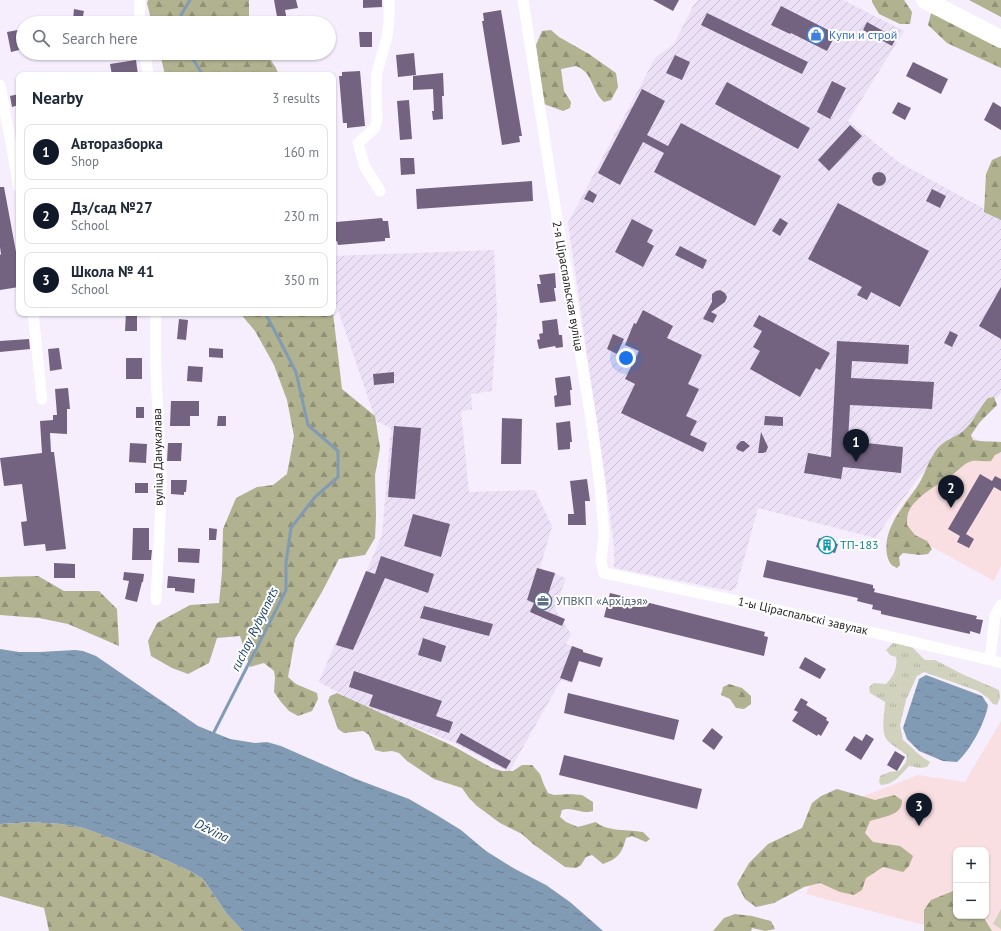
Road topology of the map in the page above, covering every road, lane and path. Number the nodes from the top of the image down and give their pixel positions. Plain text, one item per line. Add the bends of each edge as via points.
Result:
1 (140, 0) edge
2 (388, 0) edge
3 (523, 0) edge
4 (925, 0) edge
5 (951, 0) edge
6 (139, 16) edge
7 (1001, 26) edge
8 (1001, 39) edge
9 (146, 60) edge
10 (148, 72) edge
11 (0, 84) edge
12 (16, 171) edge
13 (380, 191) dead end
14 (33, 316) edge
15 (156, 316) edge
16 (42, 399) dead end
17 (604, 572) joint
18 (156, 600) dead end
19 (1001, 605) edge
20 (990, 660) junction
21 (1001, 663) edge

1 - 6 street
2 - 13 street via 387,37 377,72 378,120 375,128 358,143 365,167
3 - 17 street, 2-я Ціраспальская вуліца via 591,419 600,486 604,535 601,561
4 - 8 main road
5 - 7 main road
9 - 10 street
11 - 12 street
14 - 16 street
15 - 18 street, вуліца Данукалава via 161,478
17 - 20 street, 1-ы Ціраспальскі завулак
19 - 20 street via 995,616
20 - 21 street, 1-ы Ціраспальскі завулак

